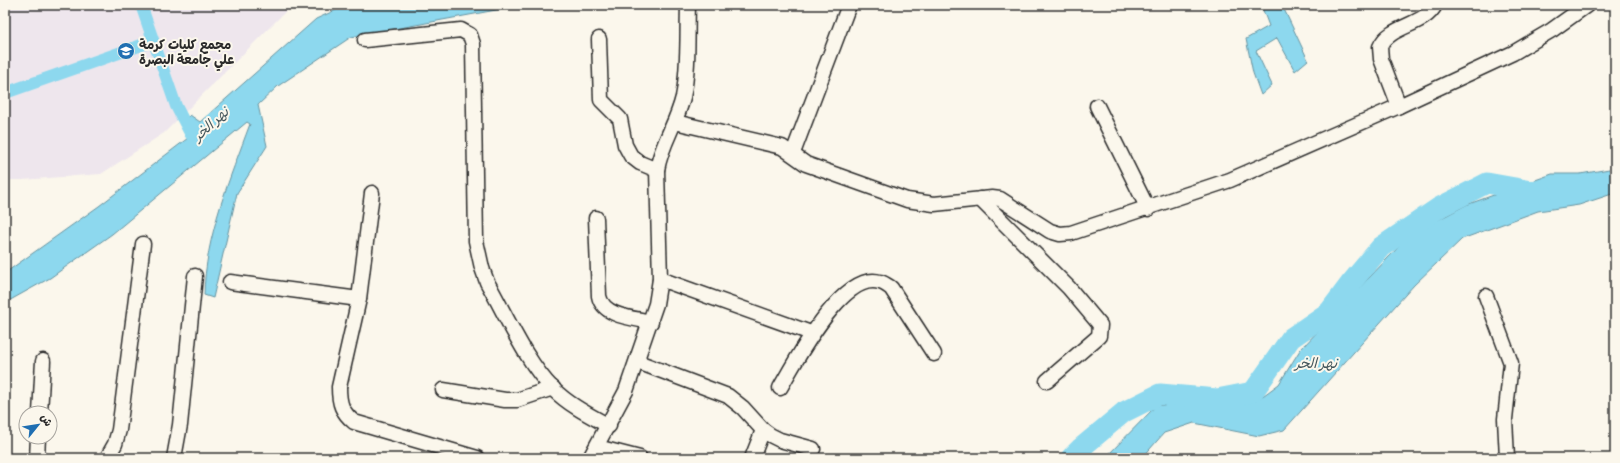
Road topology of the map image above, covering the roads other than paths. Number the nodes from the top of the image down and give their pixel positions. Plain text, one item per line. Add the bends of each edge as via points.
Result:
1 (688, 5) edge
2 (849, 5) edge
3 (1435, 5) edge
4 (1587, 5) edge
5 (599, 39) dead end
6 (365, 40) dead end
7 (1097, 106) dead end
8 (1399, 106) junction
9 (676, 122) junction
10 (793, 153) junction
11 (657, 170) junction
12 (372, 193) dead end
13 (980, 199) junction
14 (1148, 209) junction
15 (596, 218) dead end
16 (143, 244) dead end
17 (195, 276) dead end
18 (660, 279) junction
19 (230, 282) dead end
20 (1486, 296) dead end
21 (359, 299) junction
22 (651, 322) junction
23 (812, 333) junction
24 (934, 354) dead end
25 (44, 361) dead end
26 (638, 362) junction
27 (1047, 381) dead end
28 (552, 388) junction
29 (780, 388) dead end
30 (443, 390) dead end
31 (41, 405) edge
32 (609, 426) junction
33 (763, 430) junction
34 (38, 445) edge
35 (812, 449) dead end
36 (593, 453) edge
37 (37, 458) edge
38 (107, 458) edge
39 (174, 458) edge
40 (477, 458) edge
41 (640, 458) edge
42 (752, 458) edge
43 (1507, 458) edge

1 - 9 street via 685,82
2 - 10 street
3 - 8 street via 1429,13 1388,36 1380,47 1381,59
4 - 8 street via 1552,30 1513,52
5 - 11 street via 601,100 620,119 625,145 631,156
6 - 28 street via 461,30 470,35 473,44 478,254 487,282 526,352
7 - 14 street
8 - 14 street via 1230,180
9 - 10 street via 773,145
9 - 11 street via 660,153
10 - 13 street via 806,164 907,200 934,204
11 - 18 street
12 - 21 street
13 - 14 street via 1000,199 1050,231 1060,234 1071,233
13 - 27 street via 1069,288 1100,325 1099,336
15 - 22 street via 601,304 611,312
16 - 38 street via 119,430
17 - 39 street
18 - 22 street
18 - 23 street
19 - 21 street
20 - 43 street via 1511,363 1504,419
21 - 40 street via 339,387 339,401 344,413 354,422
22 - 26 street
23 - 24 street via 845,295 868,282 880,282 891,288 900,299
23 - 29 street
25 - 31 street
26 - 32 street
26 - 33 street via 728,396
28 - 30 street via 517,400
28 - 32 street via 566,400
32 - 36 street
33 - 35 street via 780,440
33 - 42 street
34 - 37 street
36 - 41 street

